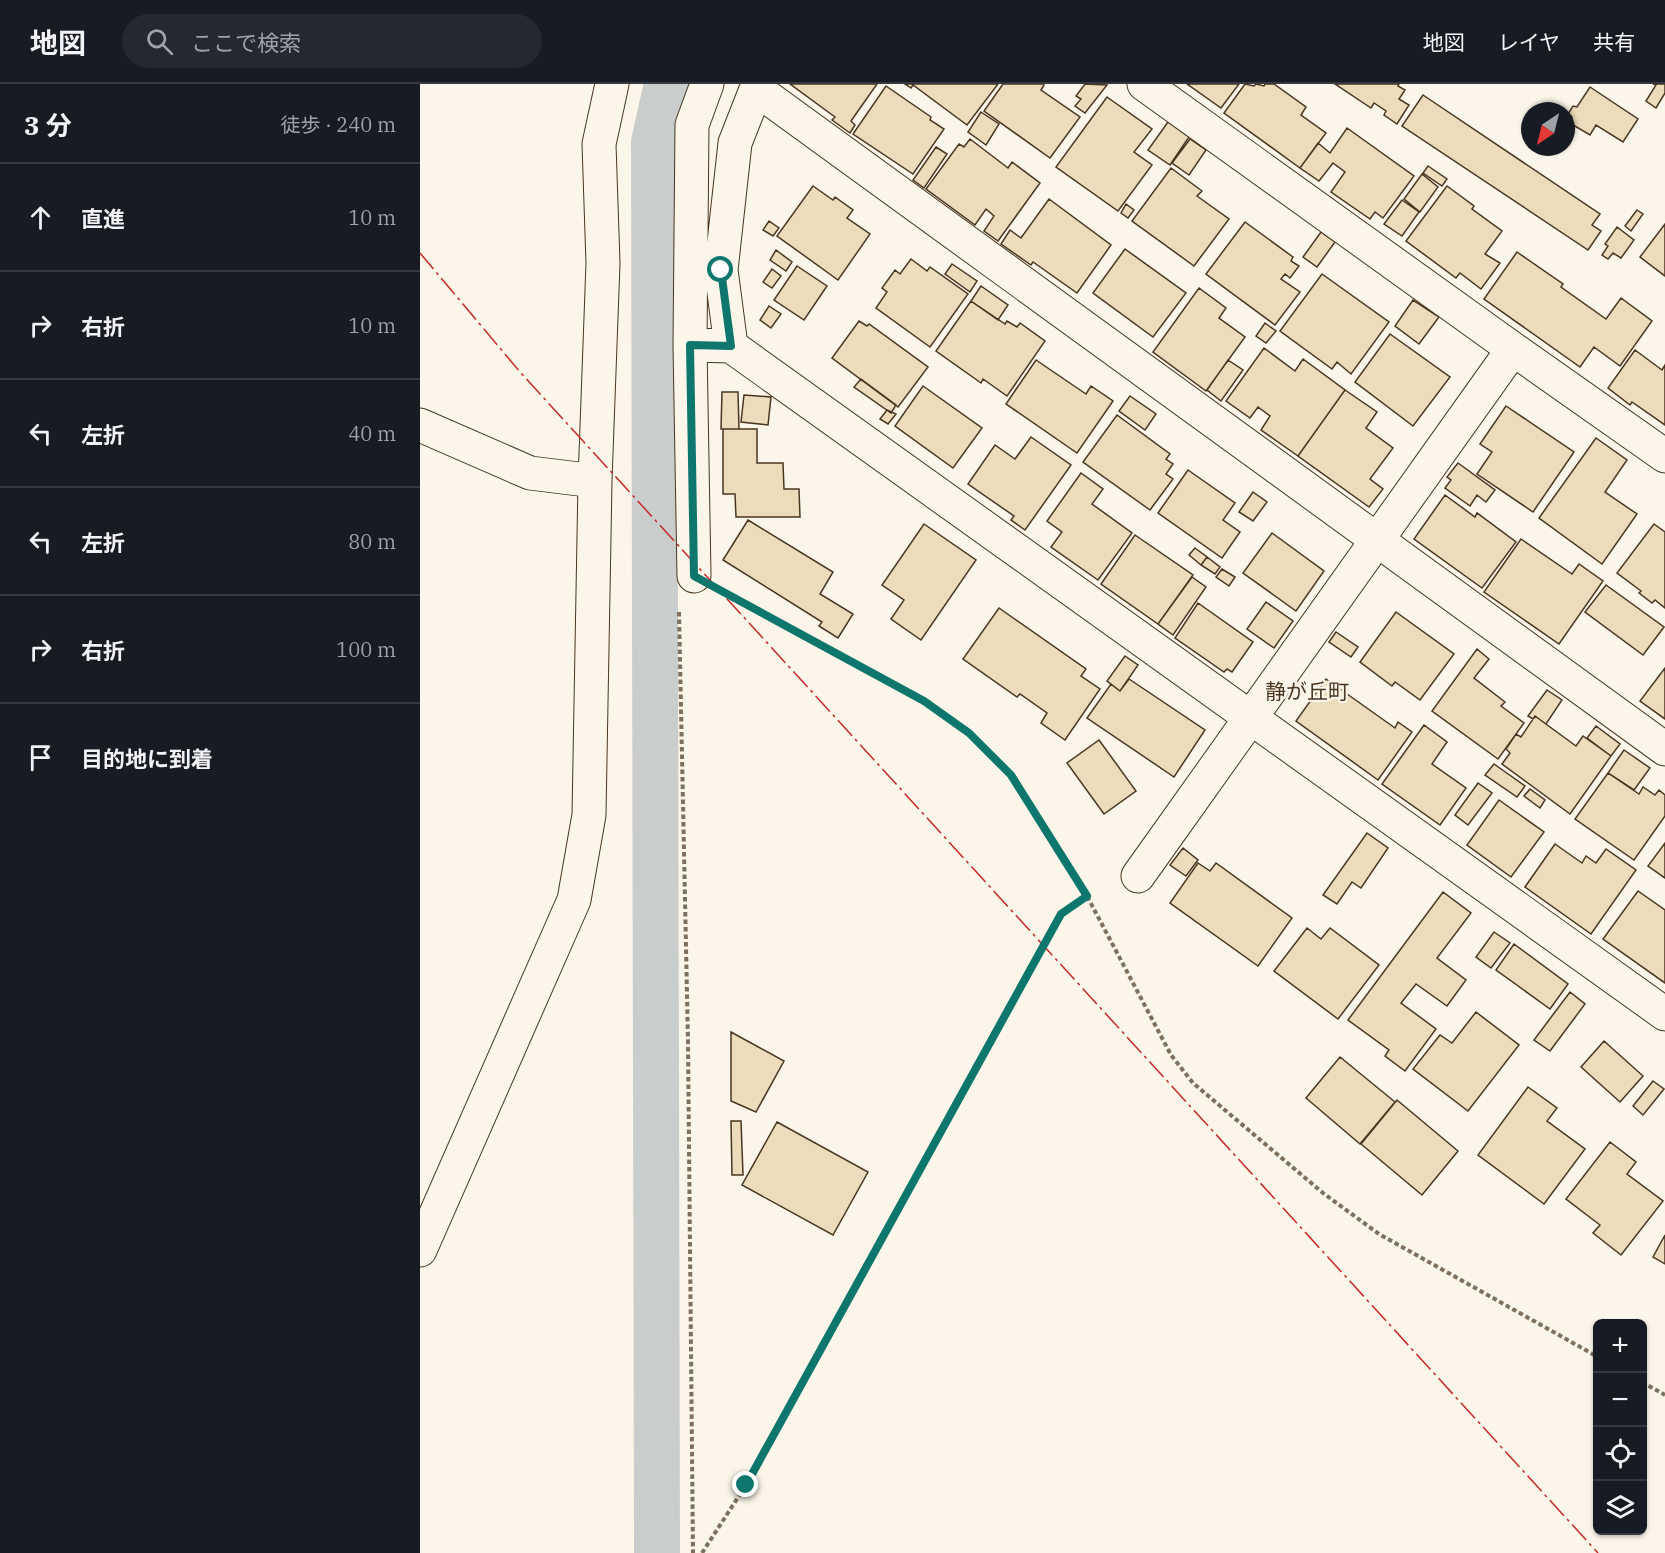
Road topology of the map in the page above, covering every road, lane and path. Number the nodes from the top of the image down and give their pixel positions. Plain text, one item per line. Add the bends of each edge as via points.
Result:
1 (612, 84) edge
2 (707, 84) edge
3 (1144, 84) edge
4 (757, 88) edge
5 (690, 345) junction
6 (731, 346) junction
7 (1513, 349) junction
8 (420, 425) edge
9 (1665, 456) edge
10 (595, 481) junction
11 (1377, 540) junction
12 (694, 576) junction
13 (1251, 717) junction
14 (1665, 748) edge
15 (1138, 876) dead end
16 (1087, 896) junction
17 (1665, 1014) edge
18 (420, 1250) edge
19 (1593, 1354) edge
20 (1647, 1385) edge
21 (1665, 1395) edge
22 (693, 1553) edge
23 (702, 1553) edge

1 - 10 street via 599,144 603,263
2 - 5 street via 692,125
3 - 7 street
4 - 6 street via 735,143 721,270
4 - 11 street
5 - 6 street
5 - 12 street
6 - 13 street
7 - 9 street
7 - 11 street
8 - 10 street via 530,473
10 - 18 street via 589,815 573,900
11 - 13 street
11 - 14 street
12 - 16 path via 924,701 969,733 1011,775
12 - 22 path via 678,590
13 - 15 street
13 - 17 street
16 - 19 path via 1171,1055 1193,1083 1323,1193 1379,1234
16 - 23 path via 1061,914 746,1485
20 - 21 path

